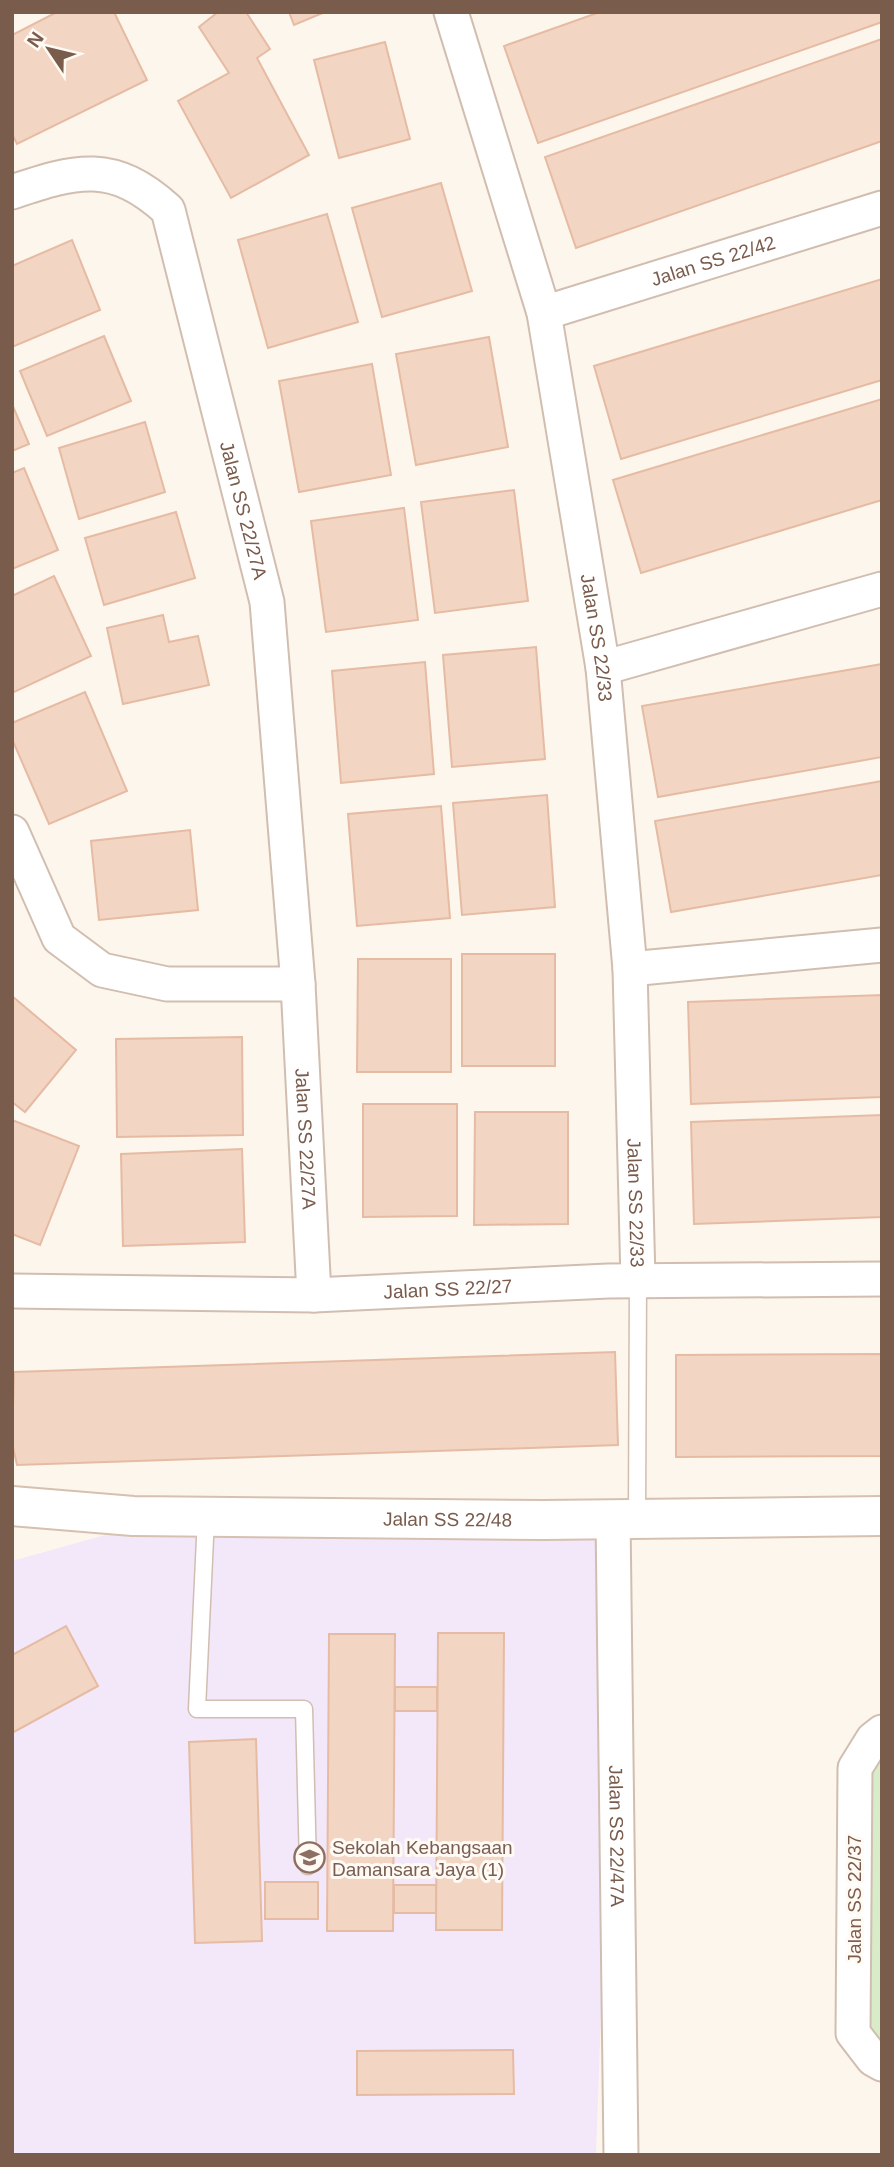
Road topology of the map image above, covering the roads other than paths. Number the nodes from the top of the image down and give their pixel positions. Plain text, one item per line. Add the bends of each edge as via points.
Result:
1 (451, 12) edge
2 (12, 192) edge
3 (882, 208) edge
4 (544, 313) junction
5 (882, 589) edge
6 (603, 668) junction
7 (12, 832) edge
8 (882, 945) edge
9 (631, 969) junction
10 (298, 984) junction
11 (882, 1279) edge
12 (638, 1280) junction
13 (12, 1291) edge
14 (314, 1295) junction
15 (12, 1506) edge
16 (206, 1515) junction
17 (882, 1516) edge
18 (625, 1518) junction
19 (882, 1732) edge
20 (308, 1866) dead end
21 (882, 2064) edge
22 (621, 2155) edge

1 - 4 street, Jalan SS 22/33
2 - 10 street, Jalan SS 22/27A via 64,174 115,176 144,188 168,210 267,602
3 - 4 street, Jalan SS 22/42
4 - 6 street, Jalan SS 22/33
5 - 6 street
6 - 9 street, Jalan SS 22/33
7 - 10 street via 59,937 102,970 167,984
8 - 9 street
9 - 12 street, Jalan SS 22/33
10 - 14 street, Jalan SS 22/27A
11 - 12 street, Jalan SS 22/27
12 - 14 street, Jalan SS 22/27
12 - 18 lane
13 - 14 street, Jalan SS 22/27
15 - 16 street, Jalan SS 22/48 via 133,1516
16 - 18 street, Jalan SS 22/48
16 - 20 lane via 197,1709 304,1709
17 - 18 street, Jalan SS 22/48
18 - 22 street, Jalan SS 22/47A
19 - 21 street, Jalan SS 22/37 via 855,1768 853,2019 853,2033

